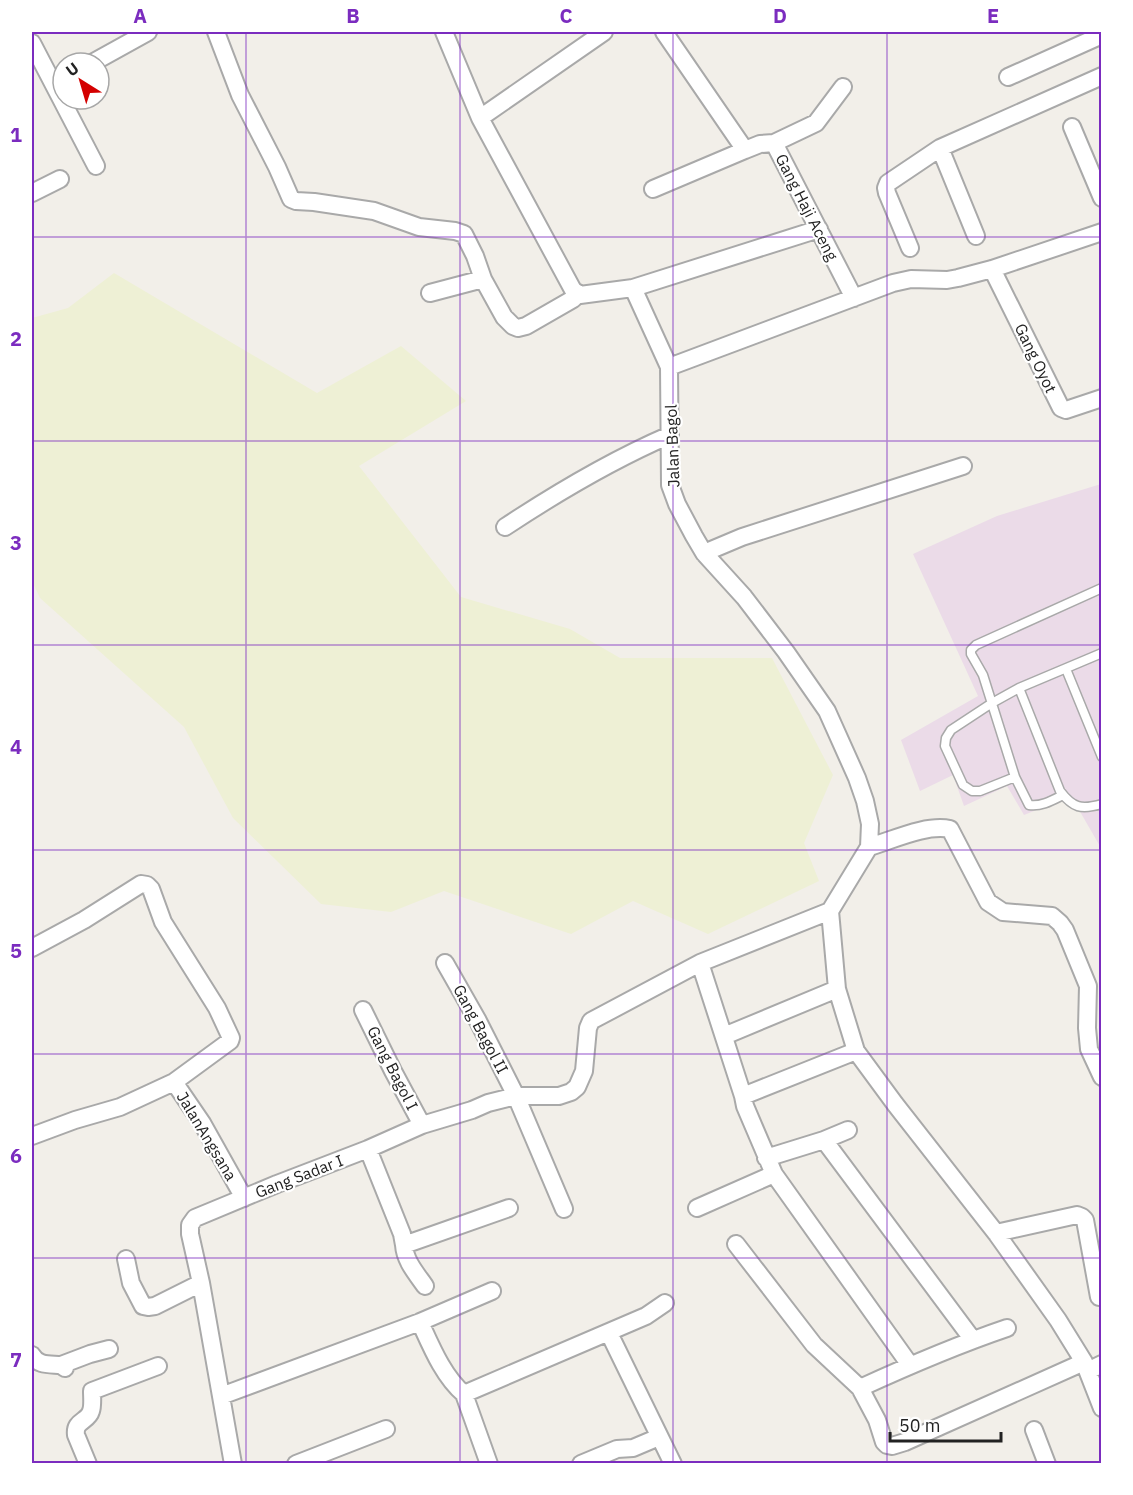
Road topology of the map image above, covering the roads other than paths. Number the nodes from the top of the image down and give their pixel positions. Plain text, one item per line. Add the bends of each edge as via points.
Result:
1 (148, 32) edge
2 (216, 32) edge
3 (444, 32) edge
4 (604, 32) edge
5 (664, 32) edge
6 (1101, 35) edge
7 (33, 49) edge
8 (111, 52) edge
9 (51, 73) edge
10 (1101, 76) edge
11 (1008, 77) dead end
12 (843, 87) dead end
13 (71, 111) edge
14 (480, 118) junction
15 (1072, 127) dead end
16 (774, 143) junction
17 (940, 148) junction
18 (745, 150) junction
19 (96, 166) dead end
20 (60, 179) dead end
21 (653, 189) dead end
22 (32, 193) edge
23 (1101, 198) edge
24 (819, 229) junction
25 (1101, 232) edge
26 (976, 236) dead end
27 (910, 248) dead end
28 (992, 269) junction
29 (483, 279) junction
30 (633, 288) junction
31 (430, 293) dead end
32 (578, 294) junction
33 (854, 298) junction
34 (669, 367) junction
35 (1101, 398) edge
36 (670, 435) junction
37 (963, 466) dead end
38 (505, 527) dead end
39 (704, 553) junction
40 (1101, 588) edge
41 (1101, 652) edge
42 (1066, 669) junction
43 (1019, 688) junction
44 (992, 703) junction
45 (1101, 757) edge
46 (1015, 777) junction
47 (1063, 795) junction
48 (1101, 804) edge
49 (869, 847) junction
50 (830, 911) junction
51 (32, 948) edge
52 (445, 963) dead end
53 (700, 963) junction
54 (837, 989) junction
55 (363, 1011) dead end
56 (724, 1036) junction
57 (856, 1051) junction
58 (1101, 1077) edge
59 (174, 1082) junction
60 (516, 1096) junction
61 (743, 1096) junction
62 (422, 1125) junction
63 (848, 1130) dead end
64 (32, 1136) edge
65 (824, 1140) junction
66 (368, 1149) junction
67 (766, 1158) junction
68 (774, 1174) junction
69 (244, 1198) junction
70 (509, 1208) dead end
71 (697, 1208) dead end
72 (564, 1209) dead end
73 (996, 1233) junction
74 (736, 1244) dead end
75 (404, 1245) junction
76 (126, 1259) dead end
77 (201, 1283) junction
78 (425, 1286) dead end
79 (492, 1291) dead end
80 (1099, 1298) dead end
81 (665, 1303) dead end
82 (420, 1322) junction
83 (1007, 1328) dead end
84 (609, 1333) junction
85 (973, 1340) junction
86 (109, 1349) dead end
87 (32, 1355) edge
88 (910, 1365) junction
89 (158, 1366) dead end
90 (1091, 1366) edge
91 (860, 1388) junction
92 (464, 1394) junction
93 (221, 1396) junction
94 (1101, 1408) edge
95 (386, 1429) dead end
96 (1034, 1430) dead end
97 (659, 1437) junction
98 (316, 1460) edge
99 (1046, 1460) edge
100 (88, 1464) edge
101 (232, 1464) edge
102 (296, 1464) edge
103 (489, 1464) edge
104 (581, 1464) edge
105 (673, 1464) edge
106 (1029, 1464) edge

1 - 8 street
2 - 29 street via 240,95 291,199 374,211 419,227 460,232 470,245
3 - 14 street
4 - 14 street
5 - 18 street
6 - 11 street
7 - 9 street
10 - 17 street
12 - 16 street via 816,123
13 - 19 street
14 - 32 street
15 - 23 street
16 - 18 street, Gang Haji Aceng
16 - 24 street, Gang Haji Aceng
17 - 26 street
17 - 27 street via 886,188
18 - 21 street, Gang Haji Aceng
20 - 22 street
24 - 30 street
24 - 33 street, Gang Haji Aceng
25 - 28 street
28 - 33 street via 947,280 902,280
28 - 35 street, Gang Oyot via 1060,408 1066,410
29 - 31 street
29 - 32 street via 508,322 518,328
30 - 32 street
30 - 34 street
33 - 34 street
34 - 36 street, Jalan Bagol
36 - 38 street via 597,471
36 - 39 street, Jalan Bagol via 670,485
37 - 39 street via 742,537
39 - 49 street, Jalan Bagol via 744,597 827,711 865,801
40 - 44 lane via 976,645 971,654
41 - 42 lane
42 - 43 lane
42 - 45 lane
43 - 44 lane
43 - 47 lane
44 - 46 lane
44 - 46 lane via 951,730 945,746 963,785 972,791
46 - 47 lane via 1029,805
47 - 48 lane via 1082,808
49 - 50 street
49 - 58 street via 927,829 950,829 988,902 1003,912 1052,916 1060,923 1089,986 1089,1049
50 - 53 street
50 - 54 street
51 - 59 street via 141,884 147,885 231,1038
52 - 60 street, Gang Bagol II
53 - 56 street
53 - 60 street, Gang Sadar I via 589,1023 584,1071 571,1092 559,1096
54 - 56 street
54 - 57 street
55 - 62 street, Gang Bagol I
56 - 61 street
57 - 61 street
57 - 73 street
59 - 64 street, JalanAngsana via 120,1107
59 - 69 street, JalanAngsana
60 - 62 street, Gang Sadar I
60 - 72 street, Gang Bagol II
61 - 67 street
62 - 66 street, Gang Sadar I
63 - 65 street
65 - 67 street
65 - 85 street
66 - 69 street, Gang Sadar I
66 - 75 street
67 - 68 street
68 - 71 street
68 - 88 street
69 - 77 street, Gang Sadar I via 195,1218 190,1225
70 - 75 street
73 - 80 street via 1082,1217
73 - 90 street
74 - 91 street via 814,1345
75 - 78 street via 408,1260
76 - 77 street via 131,1284 143,1306 155,1306
77 - 93 street, Gang Sadar I
79 - 82 street
81 - 84 street
82 - 92 street via 441,1364
82 - 93 street
83 - 85 street
84 - 92 street
84 - 97 street
85 - 88 street
86 - 87 street via 63,1366 40,1364
88 - 91 street
89 - 100 street via 92,1391 91,1411 75,1430
90 - 91 street via 892,1446 887,1446
90 - 94 street
92 - 103 street
93 - 101 street, Gang Sadar I
95 - 98 street
96 - 99 street
97 - 104 street
97 - 105 street
98 - 102 street
99 - 106 street

